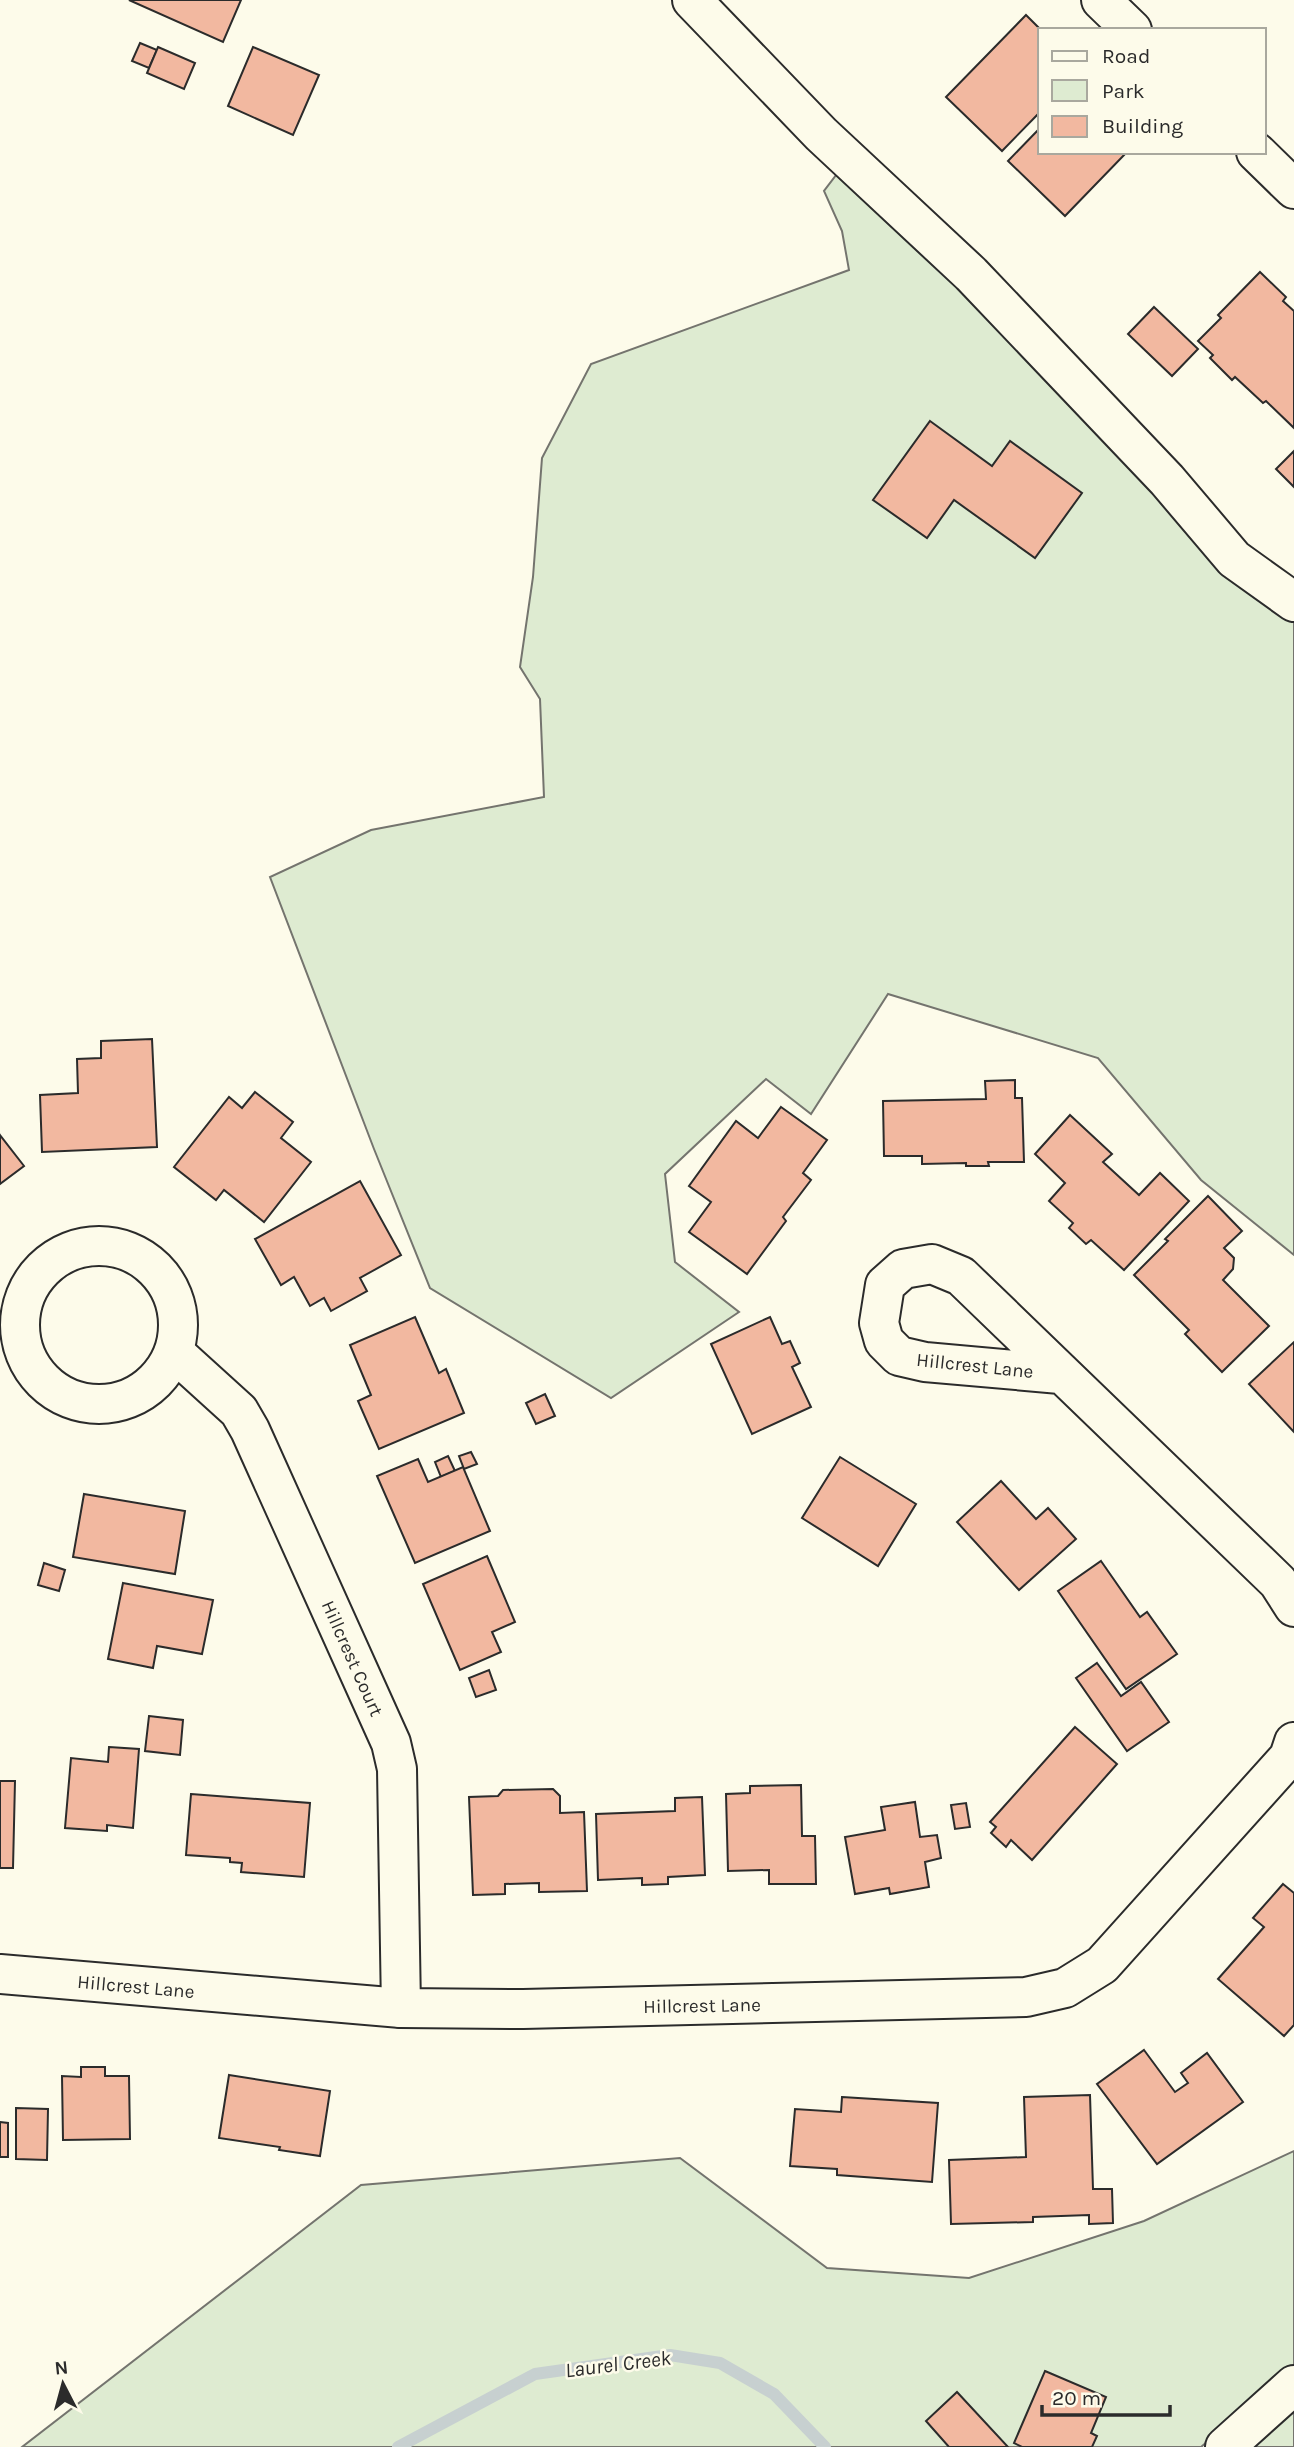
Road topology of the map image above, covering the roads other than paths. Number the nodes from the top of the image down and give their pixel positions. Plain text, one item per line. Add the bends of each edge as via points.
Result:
1 (692, 0) edge
2 (1101, 0) edge
3 (1130, 28) edge
4 (1258, 154) edge
5 (1294, 189) edge
6 (1294, 602) edge
7 (174, 1352) junction
8 (1060, 1374) dead end
9 (1294, 1607) edge
10 (1294, 1742) edge
11 (0, 1974) edge
12 (401, 2008) junction
13 (1294, 2385) edge
14 (1226, 2447) edge

1 - 6 street via 821,134 971,274 1167,480 1234,559
2 - 3 street
4 - 5 street
7 - 7 street via 175,1303 164,1279 148,1261 125,1249 99,1245 73,1249 51,1262 33,1281 22,1305 20,1332 26,1358 41,1380 62,1397 89,1405 116,1405 141,1395 162,1377
7 - 12 street, Hillcrest Court via 239,1411 250,1430 391,1743 397,1769
8 - 9 street, Hillcrest Lane via 1278,1583
10 - 12 street, Hillcrest Lane via 1289,1757 1102,1965 1065,1988 1026,1997
11 - 12 street, Hillcrest Lane
13 - 14 street

